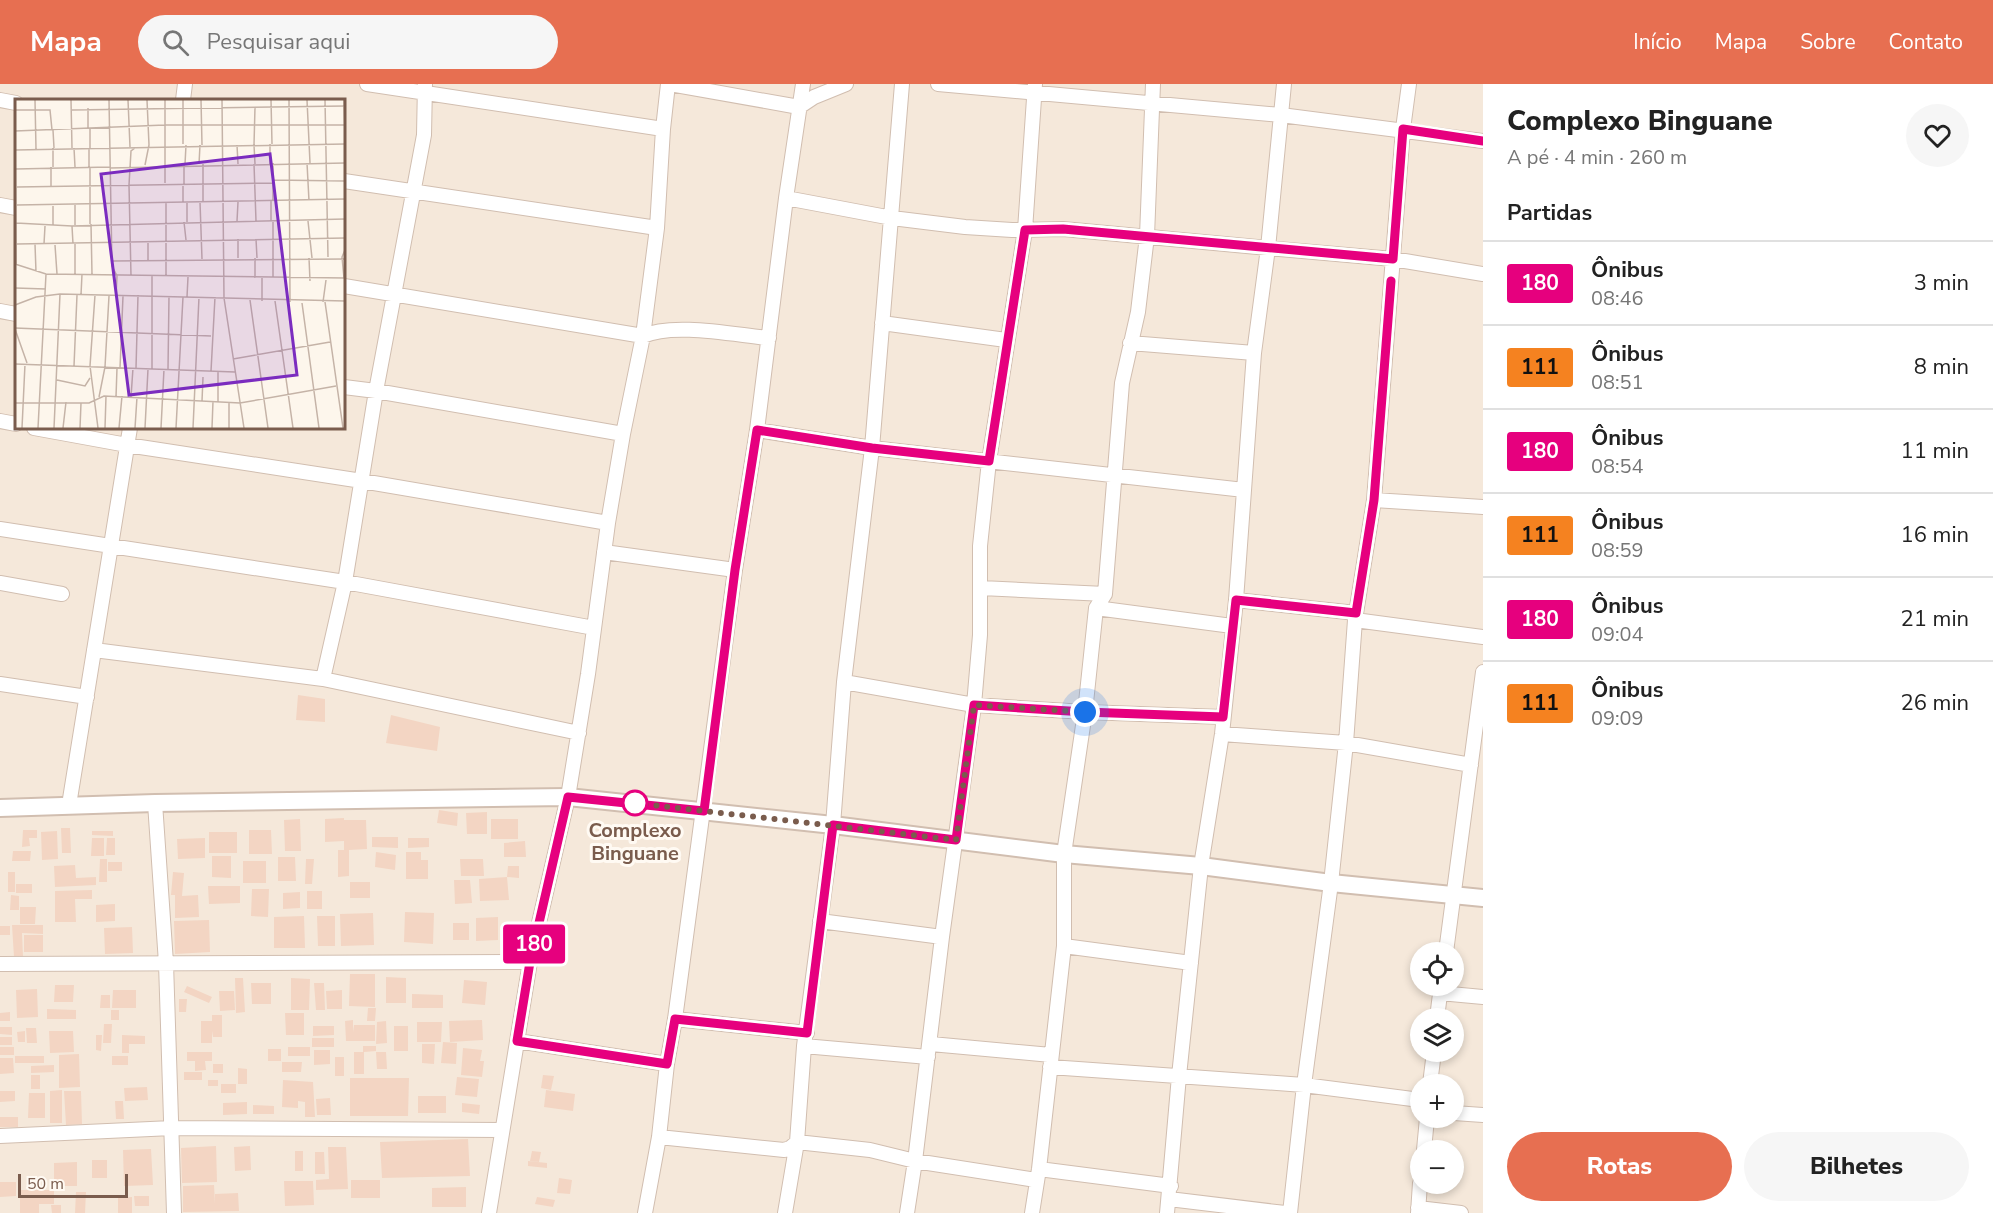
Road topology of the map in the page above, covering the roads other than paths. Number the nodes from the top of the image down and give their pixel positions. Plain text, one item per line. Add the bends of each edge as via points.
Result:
1 (185, 84) edge
2 (367, 84) edge
3 (669, 84) edge
4 (803, 84) edge
5 (846, 84) edge
6 (902, 84) edge
7 (938, 84) edge
8 (1153, 84) edge
9 (1284, 84) edge
10 (1409, 84) edge
11 (1034, 88) edge
12 (425, 89) edge
13 (183, 99) edge
14 (0, 100) edge
15 (15, 104) edge
16 (1154, 104) junction
17 (799, 107) junction
18 (1281, 115) junction
19 (663, 129) junction
20 (1403, 129) junction
21 (1483, 141) edge
22 (345, 181) edge
23 (414, 192) junction
24 (786, 198) junction
25 (0, 205) edge
26 (15, 208) edge
27 (892, 218) junction
28 (657, 228) junction
29 (1025, 230) junction
30 (1147, 236) junction
31 (1268, 248) junction
32 (1393, 259) junction
33 (1483, 274) edge
34 (345, 286) edge
35 (394, 293) junction
36 (0, 310) edge
37 (15, 314) edge
38 (882, 323) junction
39 (643, 336) junction
40 (769, 338) junction
41 (1006, 340) junction
42 (1130, 343) junction
43 (1254, 353) junction
44 (345, 387) edge
45 (376, 391) junction
46 (0, 421) edge
47 (15, 424) edge
48 (40, 429) edge
49 (130, 429) edge
50 (757, 430) junction
51 (623, 434) junction
52 (128, 445) junction
53 (872, 448) junction
54 (989, 461) junction
55 (1114, 474) junction
56 (362, 481) junction
57 (1244, 490) junction
58 (1374, 500) junction
59 (1483, 507) edge
60 (608, 523) junction
61 (0, 529) edge
62 (111, 546) junction
63 (604, 552) junction
64 (735, 570) junction
65 (345, 582) junction
66 (0, 583) edge
67 (981, 588) junction
68 (62, 594) dead end
69 (1105, 594) junction
70 (1236, 600) junction
71 (1096, 608) junction
72 (1355, 616) junction
73 (1232, 626) junction
74 (594, 628) junction
75 (1483, 637) edge
76 (94, 650) junction
77 (1483, 672) edge
78 (323, 679) junction
79 (844, 682) junction
80 (0, 684) edge
81 (87, 697) junction
82 (974, 705) junction
83 (1085, 712) junction
84 (1223, 717) junction
85 (579, 733) junction
86 (1222, 734) junction
87 (1479, 740) edge
88 (1346, 743) junction
89 (1471, 765) junction
90 (568, 797) junction
91 (155, 803) junction
92 (69, 805) junction
93 (0, 808) edge
94 (704, 811) junction
95 (833, 825) junction
96 (956, 840) junction
97 (1064, 854) junction
98 (1201, 866) junction
99 (1331, 883) junction
100 (1454, 895) junction
101 (1483, 898) edge
102 (820, 921) junction
103 (942, 938) junction
104 (1447, 942) edge
105 (1064, 946) junction
106 (530, 962) junction
107 (166, 963) junction
108 (1191, 963) junction
109 (0, 964) edge
110 (1464, 993) edge
111 (1483, 997) edge
112 (675, 1019) junction
113 (806, 1039) junction
114 (517, 1041) junction
115 (929, 1050) junction
116 (1050, 1061) junction
117 (667, 1064) junction
118 (1179, 1076) junction
119 (1304, 1085) junction
120 (1410, 1099) edge
121 (1464, 1114) edge
122 (1483, 1115) edge
123 (172, 1128) junction
124 (502, 1131) junction
125 (0, 1136) edge
126 (659, 1137) junction
127 (797, 1142) junction
128 (915, 1161) junction
129 (1038, 1174) junction
130 (1419, 1194) edge
131 (1169, 1199) edge
132 (1418, 1211) edge
133 (174, 1213) edge
134 (489, 1213) edge
135 (645, 1213) edge
136 (785, 1213) edge
137 (907, 1213) edge
138 (1032, 1213) edge
139 (1284, 1213) edge
140 (1290, 1213) edge
141 (1461, 1213) edge

1 - 13 street
2 - 12 street
3 - 17 street
3 - 19 street
4 - 17 street
5 - 17 street via 814,96
6 - 27 street
7 - 11 street
8 - 16 street
9 - 18 street
10 - 20 street
11 - 16 street
11 - 29 street
12 - 19 street
12 - 23 street via 424,135
14 - 15 street
16 - 18 street
16 - 30 street
17 - 24 street
18 - 20 street
18 - 31 street
19 - 28 street
20 - 21 street
20 - 32 street
22 - 23 street
23 - 28 street
23 - 35 street
24 - 27 street
24 - 40 street
25 - 26 street
27 - 29 street
27 - 38 street
28 - 39 street
29 - 30 street
29 - 41 street
30 - 31 street
30 - 42 street via 1138,312
31 - 32 street
31 - 43 street
32 - 33 street
32 - 58 street
34 - 35 street
35 - 39 street
35 - 45 street
36 - 37 street
38 - 41 street
38 - 53 street
39 - 40 street via 679,329
39 - 51 street
40 - 50 street
41 - 54 street
42 - 43 street
42 - 55 street via 1122,383
43 - 57 street
44 - 45 street
45 - 51 street
45 - 56 street
46 - 47 street
48 - 52 street
49 - 52 street
50 - 53 street
50 - 64 street
51 - 60 street
52 - 56 street
52 - 62 street
53 - 54 street
53 - 79 street
54 - 55 street
54 - 67 street via 980,546
55 - 57 street
55 - 69 street
56 - 60 street
56 - 65 street
57 - 70 street
58 - 59 street
58 - 72 street
60 - 63 street
61 - 62 street
62 - 65 street
62 - 76 street
63 - 64 street
63 - 74 street
64 - 94 street
65 - 74 street
65 - 78 street
66 - 68 street
67 - 69 street
67 - 82 street
69 - 71 street
70 - 72 street
70 - 73 street
71 - 73 street
71 - 83 street
72 - 75 street
72 - 88 street
73 - 84 street
74 - 85 street
76 - 78 street
76 - 81 street
77 - 87 street
78 - 85 street
79 - 82 street
79 - 95 street
80 - 81 street
81 - 92 street
82 - 83 street
82 - 96 street
83 - 84 street
83 - 97 street
84 - 86 street
85 - 90 street
86 - 88 street
86 - 98 street
87 - 89 street
88 - 89 street
88 - 99 street
89 - 100 street
90 - 91 street
90 - 94 street
90 - 106 street
91 - 92 street
91 - 107 street
92 - 93 street
94 - 95 street
94 - 112 street
95 - 96 street
95 - 102 street
96 - 97 street
96 - 103 street
97 - 98 street
97 - 105 street
98 - 99 street
98 - 108 street
99 - 100 street
99 - 119 street
100 - 101 street
100 - 104 street
102 - 103 street
102 - 113 street
103 - 115 street
105 - 108 street
105 - 116 street
106 - 107 street
106 - 114 street
107 - 109 street
107 - 123 street
108 - 118 street
110 - 111 street
112 - 113 street
112 - 117 street
113 - 115 street
113 - 127 street
114 - 117 street
114 - 124 street
115 - 116 street
115 - 128 street
116 - 118 street
116 - 129 street
117 - 126 street
118 - 119 street
118 - 131 street
119 - 120 street
119 - 140 street
121 - 122 street
123 - 124 street
123 - 125 street
123 - 133 street
124 - 134 street
126 - 127 street via 784,1150
126 - 135 street
127 - 128 street via 870,1150
127 - 136 street
128 - 129 street
128 - 137 street
129 - 131 street
129 - 138 street
130 - 132 street
131 - 139 street
132 - 141 street

